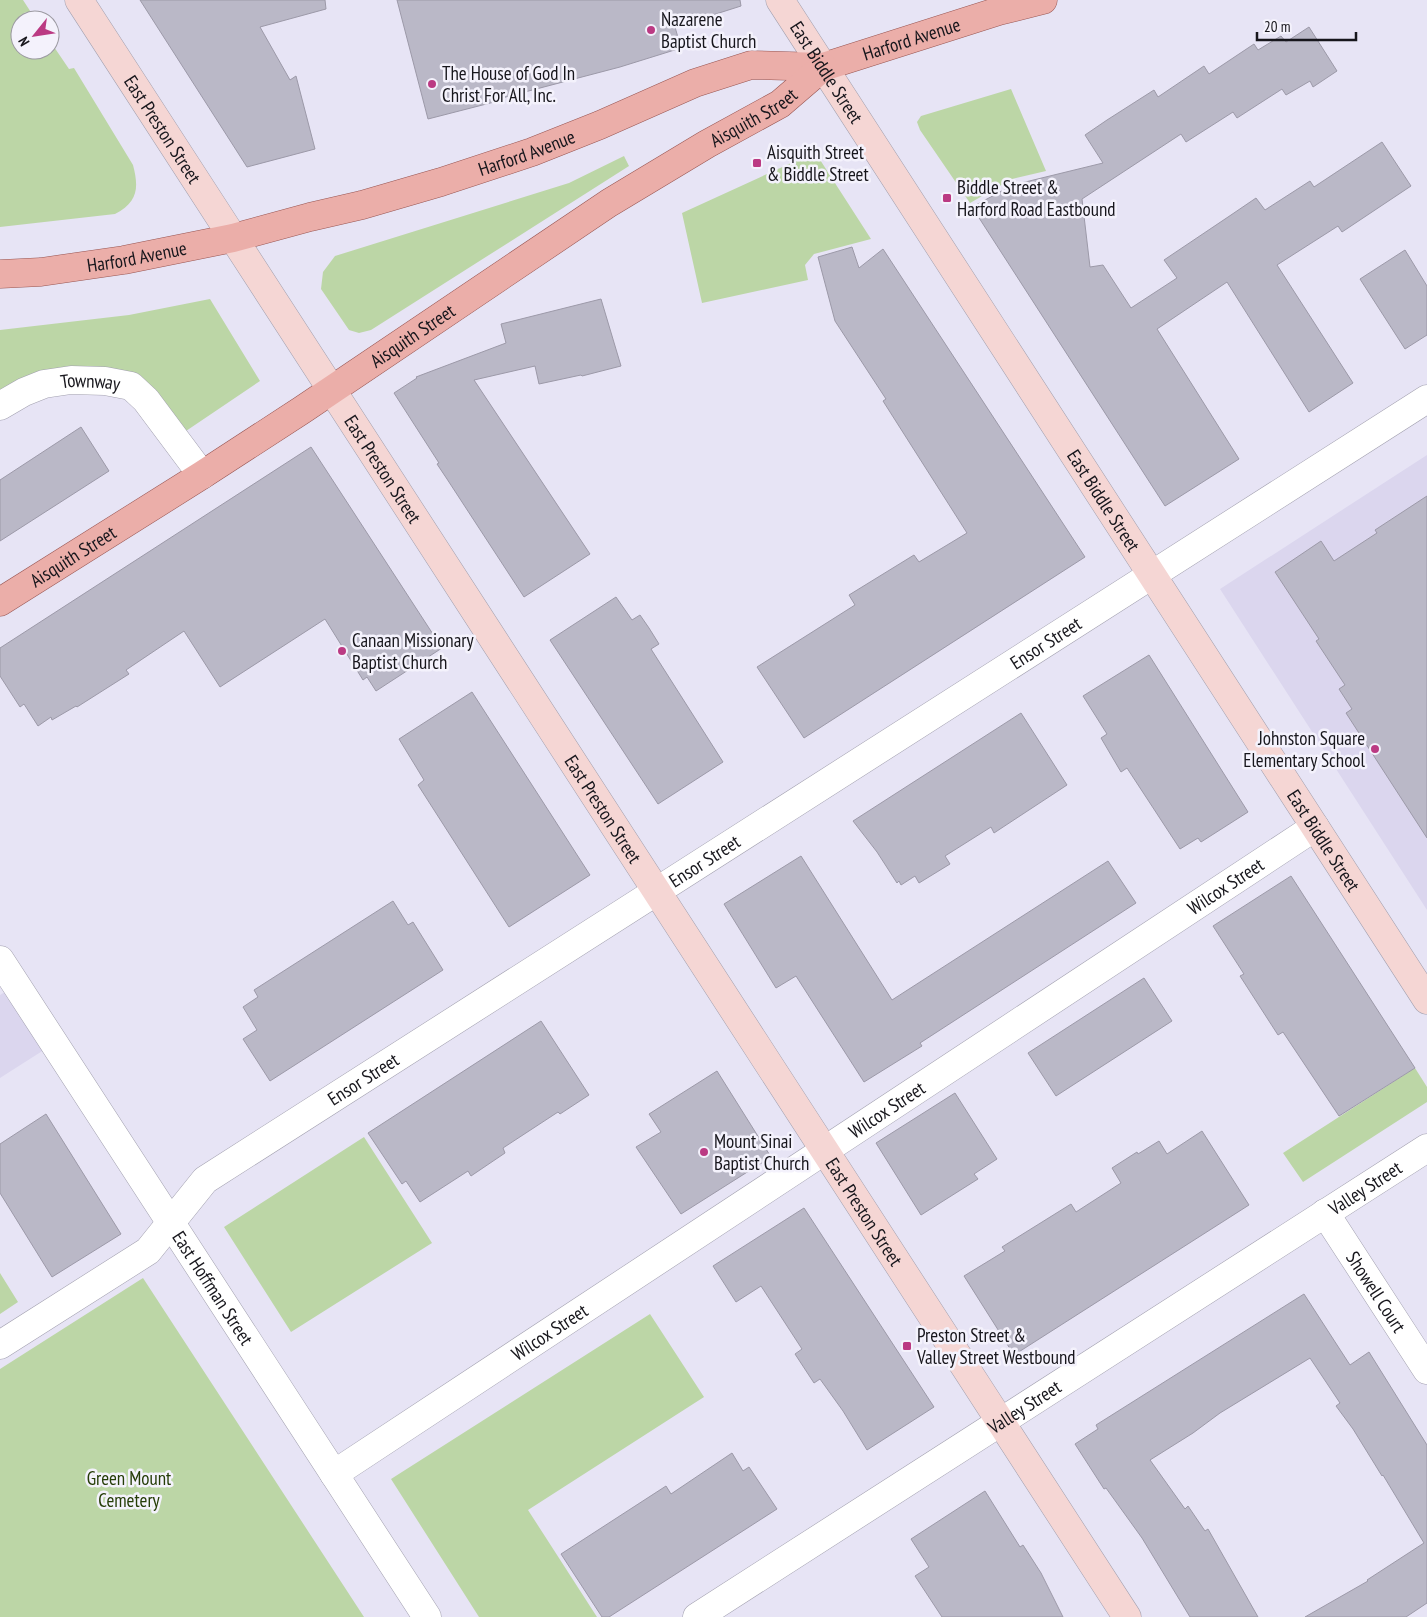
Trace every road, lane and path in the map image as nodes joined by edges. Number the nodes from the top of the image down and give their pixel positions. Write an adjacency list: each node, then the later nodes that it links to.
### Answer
1 (79, 0): 6 (main road, East Preston Street)
2 (780, 0): 5 (main road, East Biddle Street)
3 (1043, 0): 4 (main road, Harford Avenue)
4 (1005, 6): 5 (main road, Harford Avenue)
5 (823, 67): 6 (main road, Harford Avenue); 8 (main road, Aisquith Street); 12 (main road, East Biddle Street)
6 (233, 238): 7 (main road, Harford Avenue); 8 (main road, East Preston Street)
7 (0, 274)
8 (332, 390): 11 (main road, Aisquith Street); 15 (main road, East Preston Street)
9 (1427, 399): 12 (street, Ensor Street)
10 (0, 406): 11 (street, Townway)
11 (202, 475): 13 (main road, Aisquith Street)
12 (1152, 575): 14 (main road, East Biddle Street); 15 (street, Ensor Street)
13 (0, 602)
14 (1315, 827): 17 (main road, East Biddle Street); 19 (street, Wilcox Street)
15 (656, 891): 19 (main road, East Preston Street); 21 (street, Ensor Street)
16 (5, 977): 21 (street, East Hoffman Street)
17 (1427, 1000)
18 (1427, 1148): 20 (street, Valley Street)
19 (825, 1150): 24 (main road, East Preston Street); 25 (street, Wilcox Street)
20 (1325, 1213): 23 (street, Showell Court); 24 (street, Valley Street)
21 (170, 1222): 22 (street, Ensor Street); 25 (street, East Hoffman Street)
22 (0, 1345)
23 (1427, 1370)
24 (1001, 1422): 27 (street, Valley Street); 28 (main road, East Preston Street)
25 (334, 1474): 26 (street, East Hoffman Street)
26 (427, 1617)
27 (697, 1617)
28 (1128, 1617)

